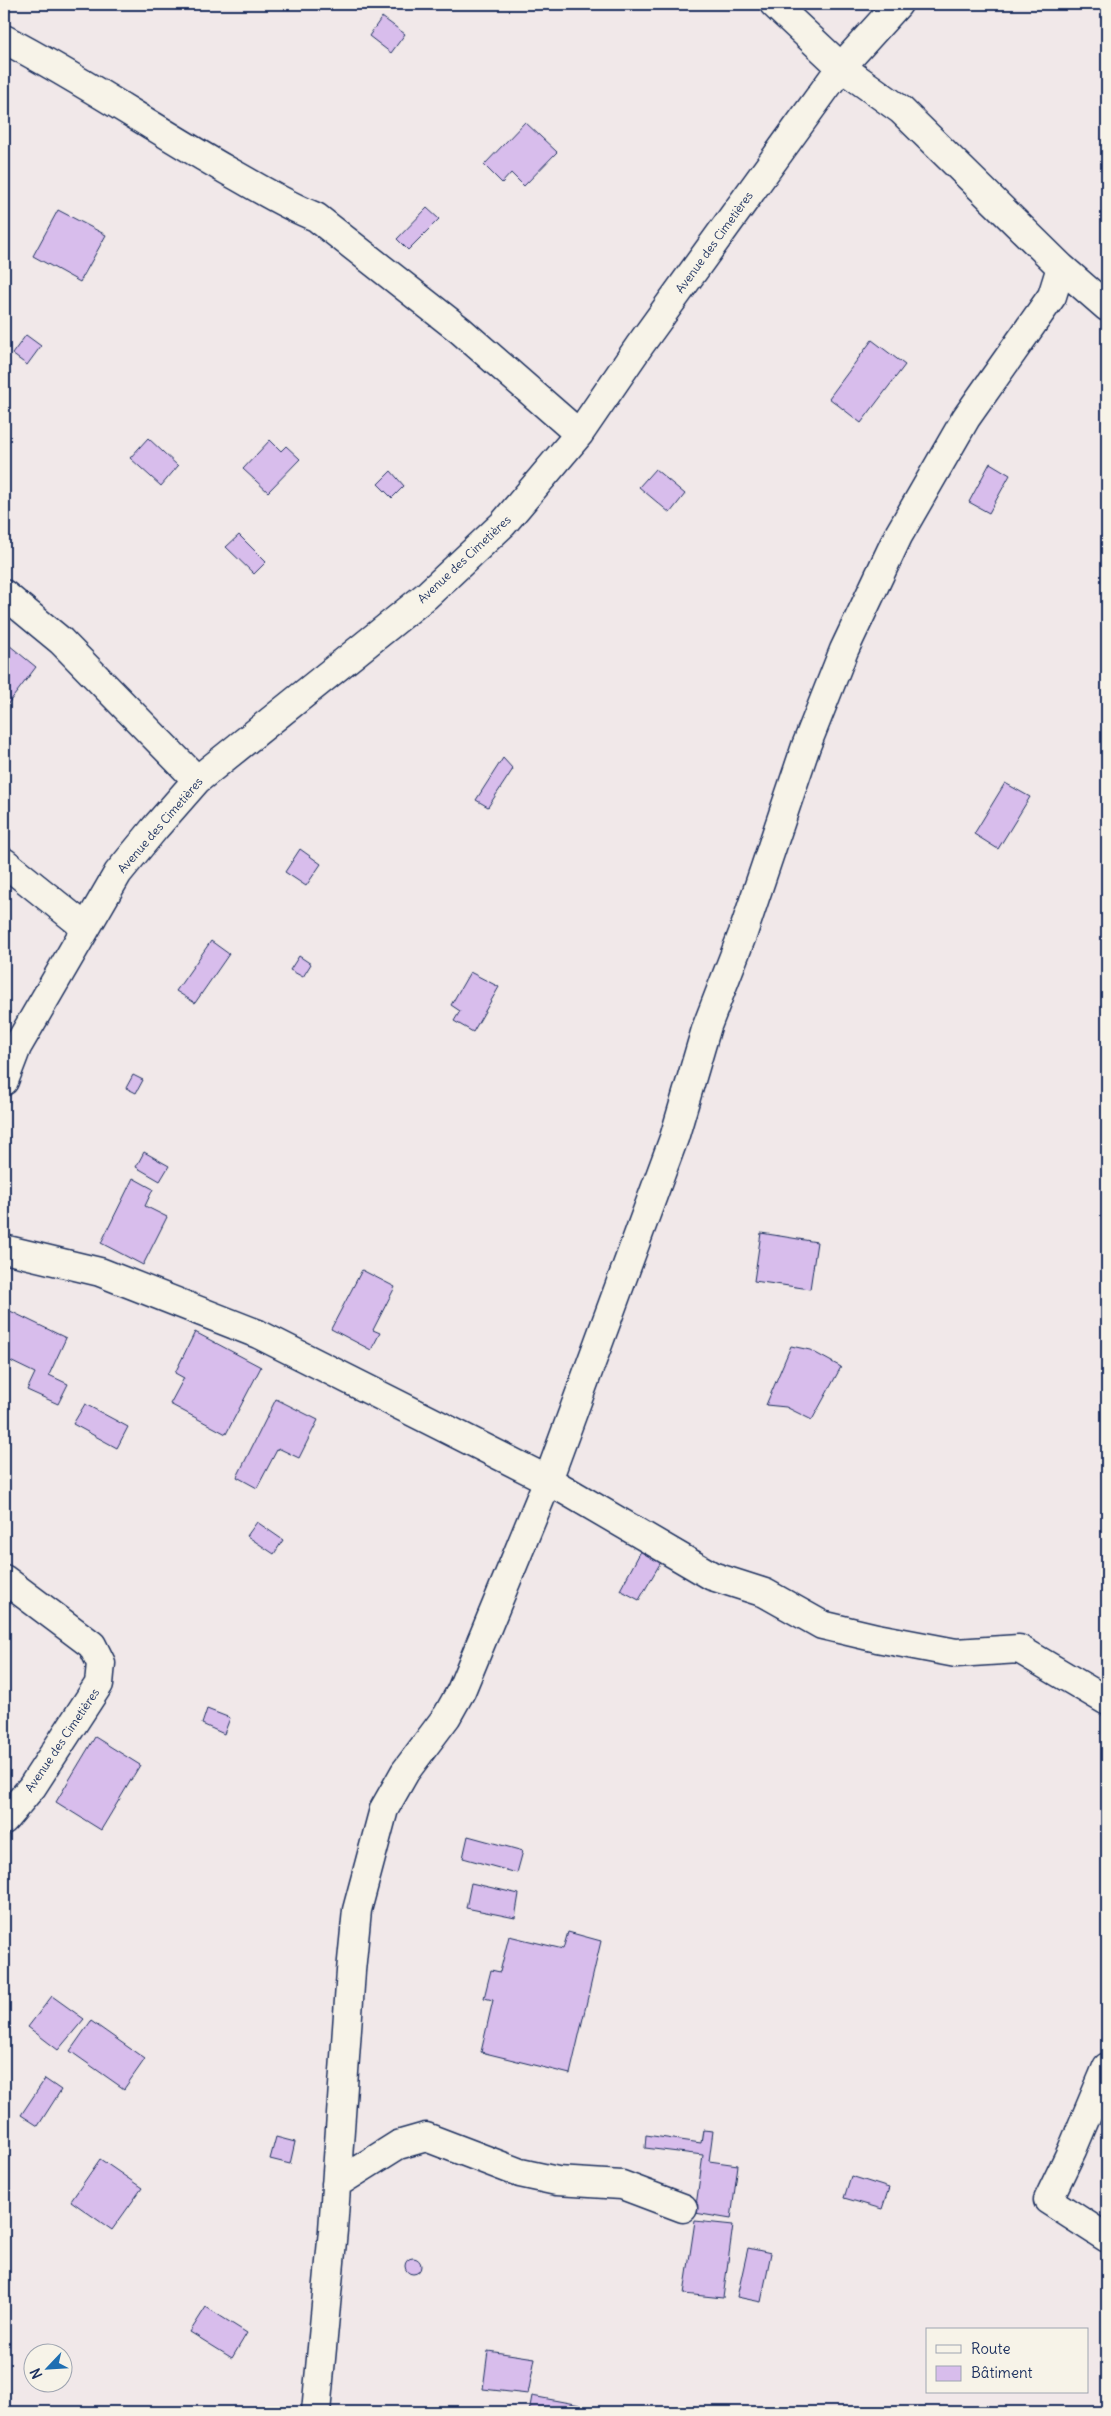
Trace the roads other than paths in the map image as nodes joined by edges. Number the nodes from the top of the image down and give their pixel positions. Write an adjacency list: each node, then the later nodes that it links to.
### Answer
1 (774, 4): 4 (street)
2 (898, 4): 4 (street, Avenue des Cimetières)
3 (4, 39): 7 (street)
4 (841, 67): 5 (street); 7 (street, Avenue des Cimetières)
5 (1061, 267): 6 (street); 14 (street)
6 (1107, 307)
7 (579, 434): 9 (street, Avenue des Cimetières)
8 (4, 594): 9 (street)
9 (197, 780): 11 (street, Avenue des Cimetières)
10 (4, 862): 11 (street)
11 (86, 928): 12 (street, Avenue des Cimetières)
12 (4, 1081)
13 (4, 1249): 14 (street)
14 (548, 1480): 16 (street); 19 (street)
15 (4, 1579): 17 (street, Avenue des Cimetières)
16 (1107, 1701)
17 (4, 1820)
18 (1107, 2066): 21 (street)
19 (336, 2184): 20 (street); 22 (street)
20 (683, 2208)
21 (1107, 2238)
22 (316, 2412)

